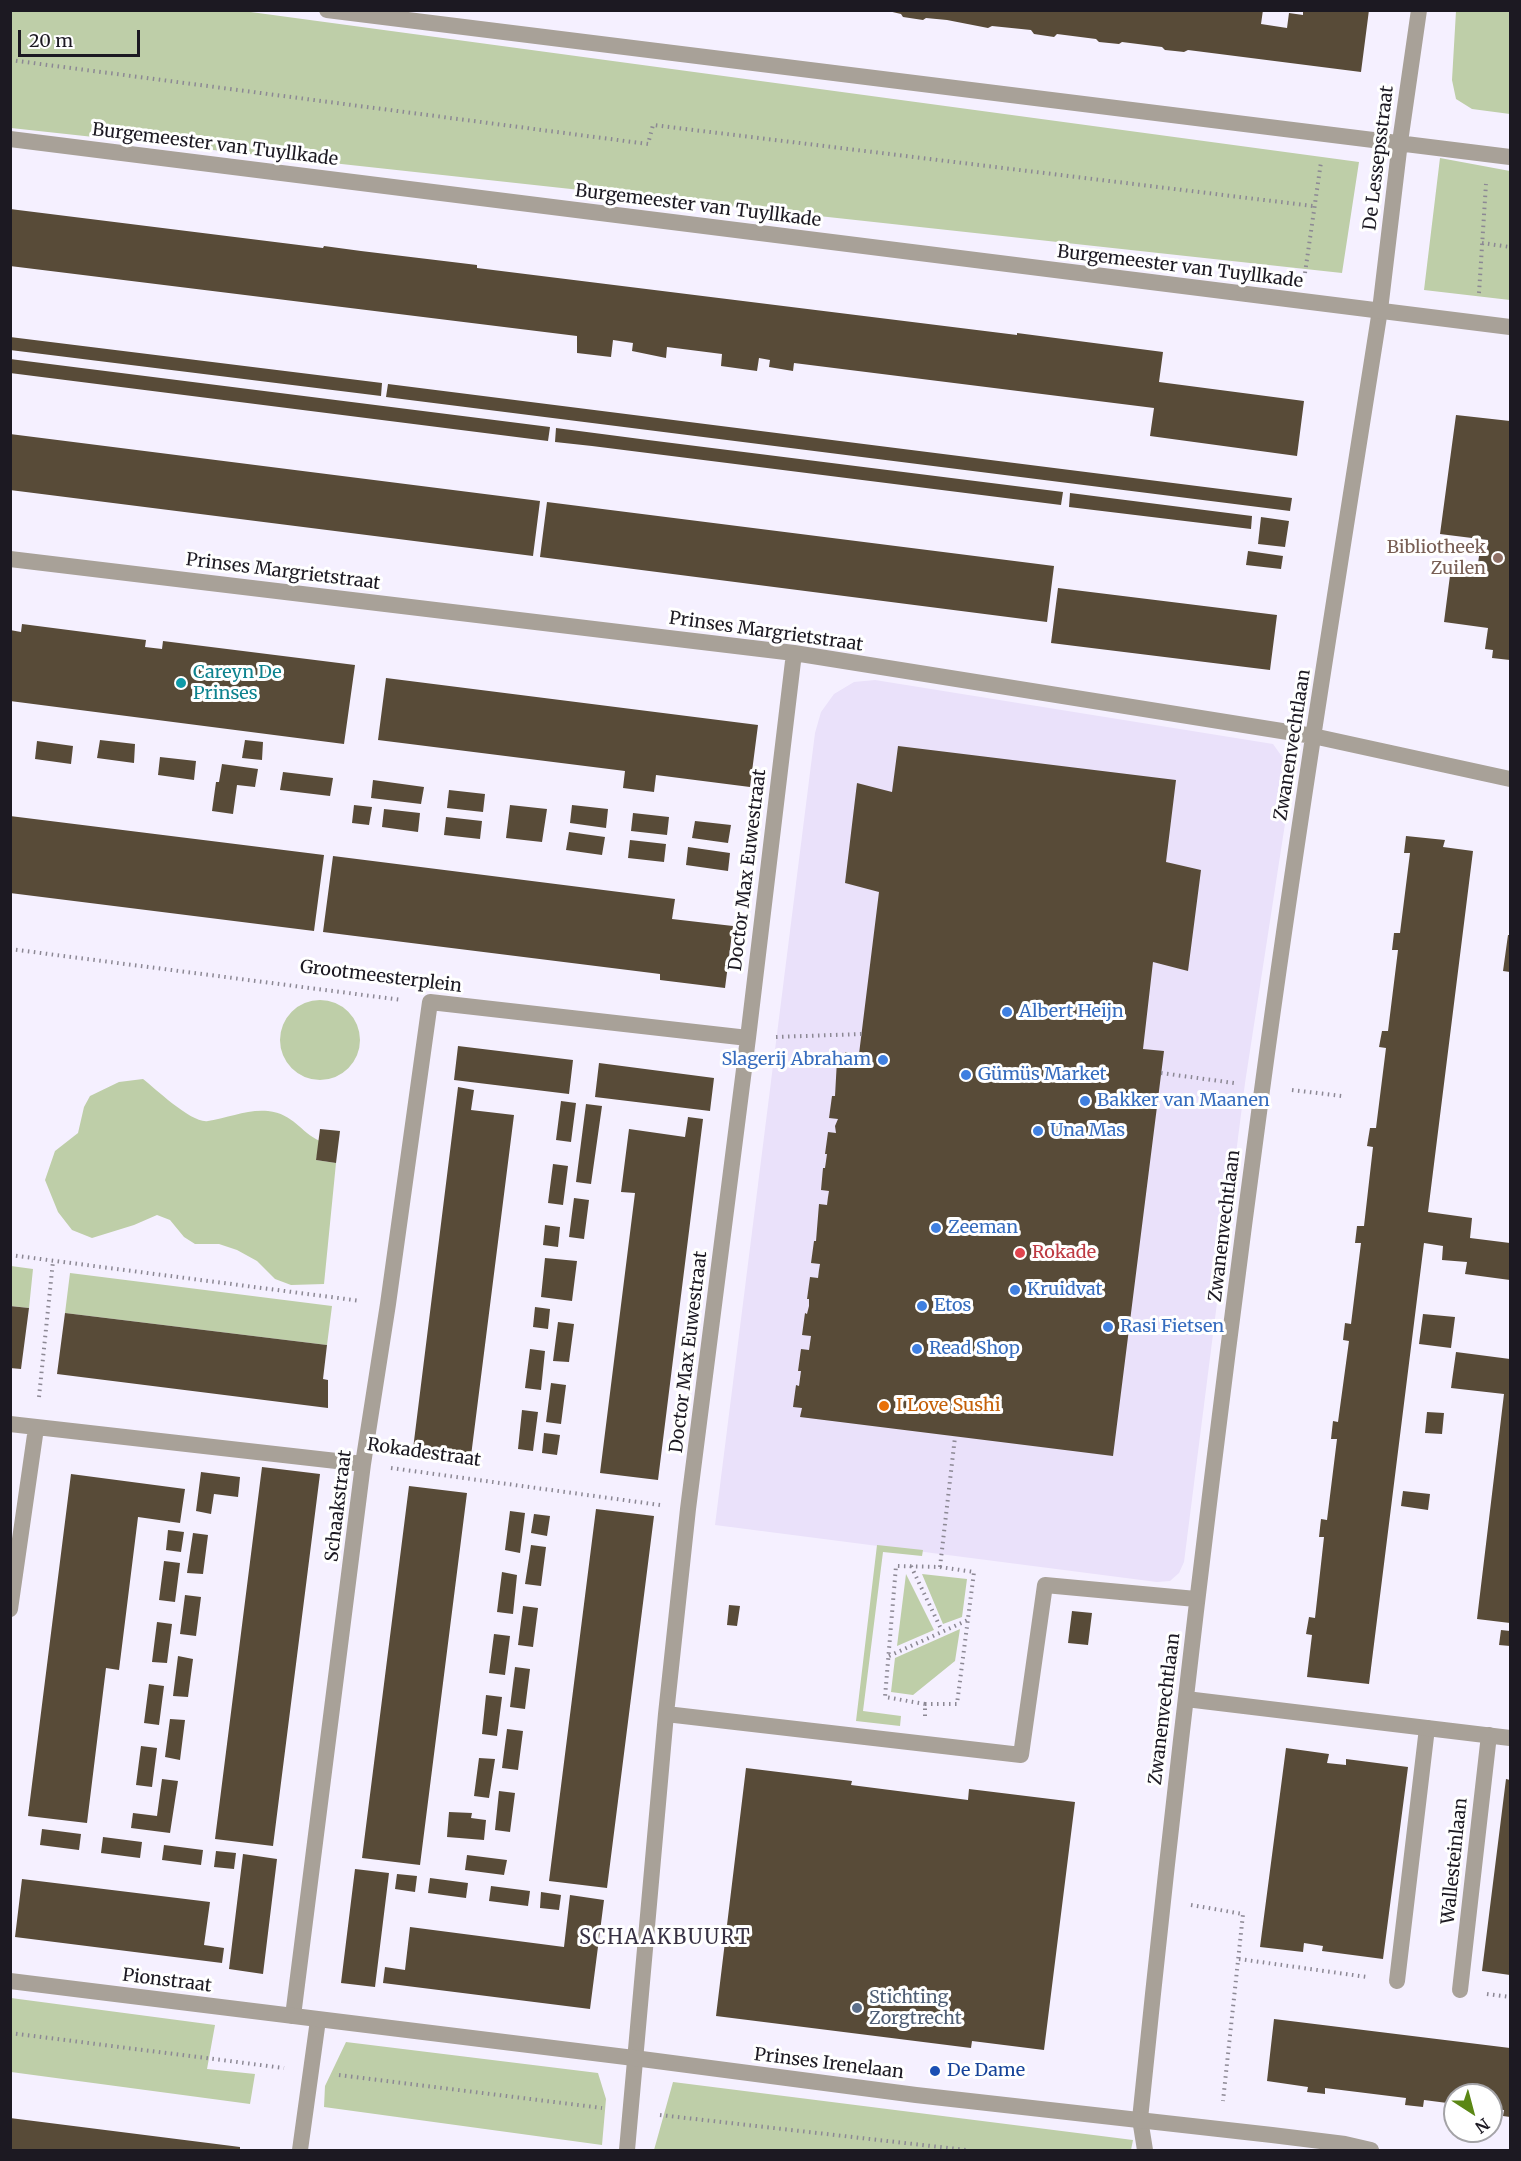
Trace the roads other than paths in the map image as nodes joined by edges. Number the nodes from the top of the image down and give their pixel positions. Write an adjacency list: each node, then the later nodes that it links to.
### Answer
1 (327, 10): 4 (street)
2 (1419, 10): 4 (street, De Lessepsstraat)
3 (10, 139): 6 (street, Burgemeester van Tuyllkade)
4 (1400, 142): 5 (street); 6 (street, De Lessepsstraat)
5 (1510, 157)
6 (1380, 310): 7 (street, Burgemeester van Tuyllkade); 10 (street, Zwanenvechtlaan)
7 (1510, 327)
8 (10, 559): 9 (street, Prinses Margrietstraat)
9 (794, 653): 10 (street, Prinses Margrietstraat); 13 (street, Doctor Max Euwestraat)
10 (1313, 736): 11 (street, Prinses Margrietstraat); 17 (street, Zwanenvechtlaan)
11 (1510, 779)
12 (430, 1002): 13 (street, Grootmeesterplein); 16 (street, Schaakstraat)
13 (748, 1038): 20 (street, Doctor Max Euwestraat)
14 (10, 1424): 15 (street, Rokadestraat)
15 (36, 1428): 16 (street, Rokadestraat); 18 (street)
16 (363, 1464): 27 (street, Schaakstraat)
17 (1197, 1599): 19 (street, Zwanenvechtlaan); 20 (street)
18 (10, 1609)
19 (1186, 1699): 21 (street); 30 (street, Zwanenvechtlaan)
20 (666, 1714): 29 (street, Doctor Max Euwestraat)
21 (1426, 1728): 22 (street); 25 (street)
22 (1489, 1735): 23 (street); 26 (street, Wallesteinlaan)
23 (1510, 1738)
24 (10, 1982): 27 (street, Pionstraat)
25 (1397, 1982)
26 (1460, 1990)
27 (293, 2016): 28 (street, Pionstraat)
28 (318, 2020): 29 (street, Prinses Irenelaan); 31 (street)
29 (634, 2058): 30 (street, Prinses Irenelaan); 32 (street, Doctor Max Euwestraat)
30 (1140, 2119): 33 (street, Zwanenvechtlaan); 34 (street, Prinses Irenelaan)
31 (300, 2151)
32 (627, 2151)
33 (1145, 2151)
34 (1371, 2151)

